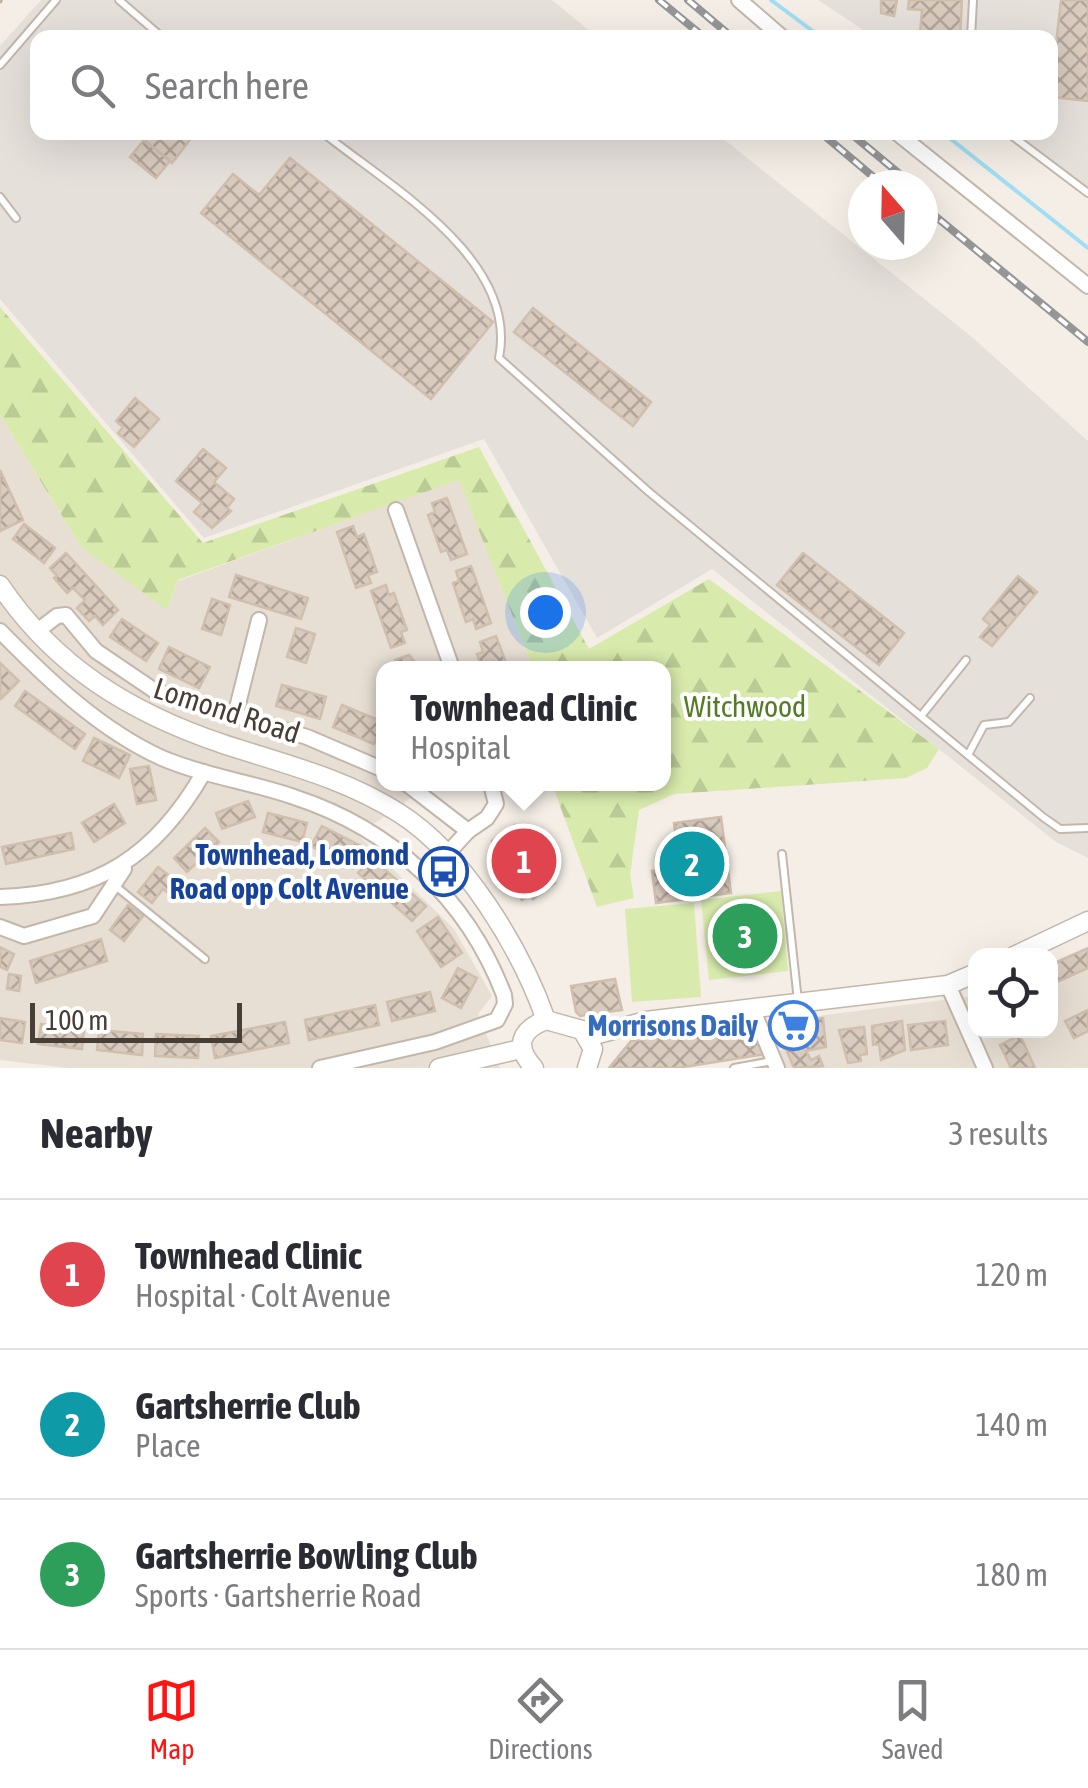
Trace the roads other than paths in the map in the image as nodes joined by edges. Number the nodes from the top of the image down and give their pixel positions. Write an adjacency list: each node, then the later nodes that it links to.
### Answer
1 (56, 0): 5 (lane)
2 (119, 0): 6 (lane)
3 (738, 0): 7 (street)
4 (972, 0): 8 (lane)
5 (31, 30)
6 (154, 30)
7 (774, 30)
8 (971, 30)
9 (30, 31): 10 (lane)
10 (0, 66)
11 (332, 140): 27 (lane)
12 (906, 140): 17 (street)
13 (1018, 140): 14 (lane)
14 (1088, 193)
15 (0, 197): 16 (lane)
16 (16, 218)
17 (1088, 286)
18 (396, 510): 24 (street)
19 (0, 585): 22 (street, Lomond Road)
20 (259, 620): 26 (street)
21 (0, 631): 31 (street, Lomond Road)
22 (36, 632): 26 (street, Lomond Road); 30 (street, Lomond Road)
23 (966, 660): 27 (lane)
24 (450, 661)
25 (1030, 698): 28 (lane)
26 (235, 716): 29 (street, Lomond Road)
27 (921, 716): 28 (lane)
28 (968, 755): 35 (lane)
29 (376, 767)
30 (305, 769): 34 (street, Lomond Road); 37 (street, Lomond Road)
31 (204, 772): 34 (street, Lomond Road); 39 (street)
32 (417, 791): 36 (street)
33 (493, 791): 36 (street)
34 (295, 797): 54 (street, Lomond Road)
35 (1088, 828)
36 (468, 831): 37 (street)
37 (448, 854): 50 (street, Lomond Road)
38 (782, 854): 48 (lane)
39 (126, 866): 40 (street); 41 (street)
40 (112, 883): 43 (street); 45 (lane)
41 (0, 898)
42 (1088, 921): 44 (street)
43 (0, 927)
44 (1031, 948)
45 (205, 958)
46 (968, 977): 47 (street)
47 (948, 986): 48 (street); 59 (street)
48 (798, 1001): 49 (street)
49 (752, 1008): 51 (street); 53 (street)
50 (546, 1020): 51 (street); 52 (street)
51 (587, 1037): 57 (street)
52 (521, 1049): 55 (street); 56 (street)
53 (775, 1064): 58 (lane)
54 (320, 1068)
55 (439, 1068)
56 (534, 1068)
57 (587, 1068)
58 (734, 1068)
59 (985, 1068)

